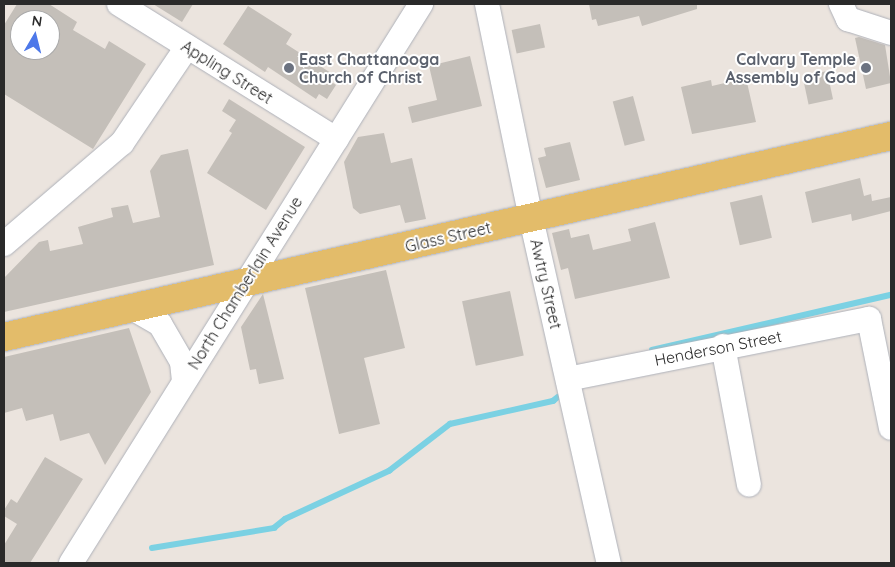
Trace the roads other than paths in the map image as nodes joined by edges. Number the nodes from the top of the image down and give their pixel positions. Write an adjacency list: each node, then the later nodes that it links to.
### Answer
1 (119, 4): 6 (street, Appling Street)
2 (427, 4): 8 (street, North Chamberlain Avenue)
3 (487, 4): 9 (street, Awtry Street)
4 (841, 4): 5 (street)
5 (891, 33)
6 (187, 47): 8 (street, Appling Street); 10 (street)
7 (891, 136): 9 (main road, Glass Street)
8 (336, 139): 11 (street, North Chamberlain Avenue)
9 (531, 218): 11 (main road, Glass Street); 15 (street, Awtry Street)
10 (4, 244)
11 (244, 284): 12 (main road, Glass Street); 16 (street, North Chamberlain Avenue)
12 (134, 309): 13 (main road, Glass Street); 16 (street)
13 (4, 337)
14 (724, 346): 15 (street, Henderson Street); 17 (street, Henderson Street); 18 (street)
15 (568, 379): 20 (street, Awtry Street)
16 (184, 380): 19 (street, North Chamberlain Avenue)
17 (891, 428)
18 (749, 485)
19 (71, 563)
20 (609, 563)

